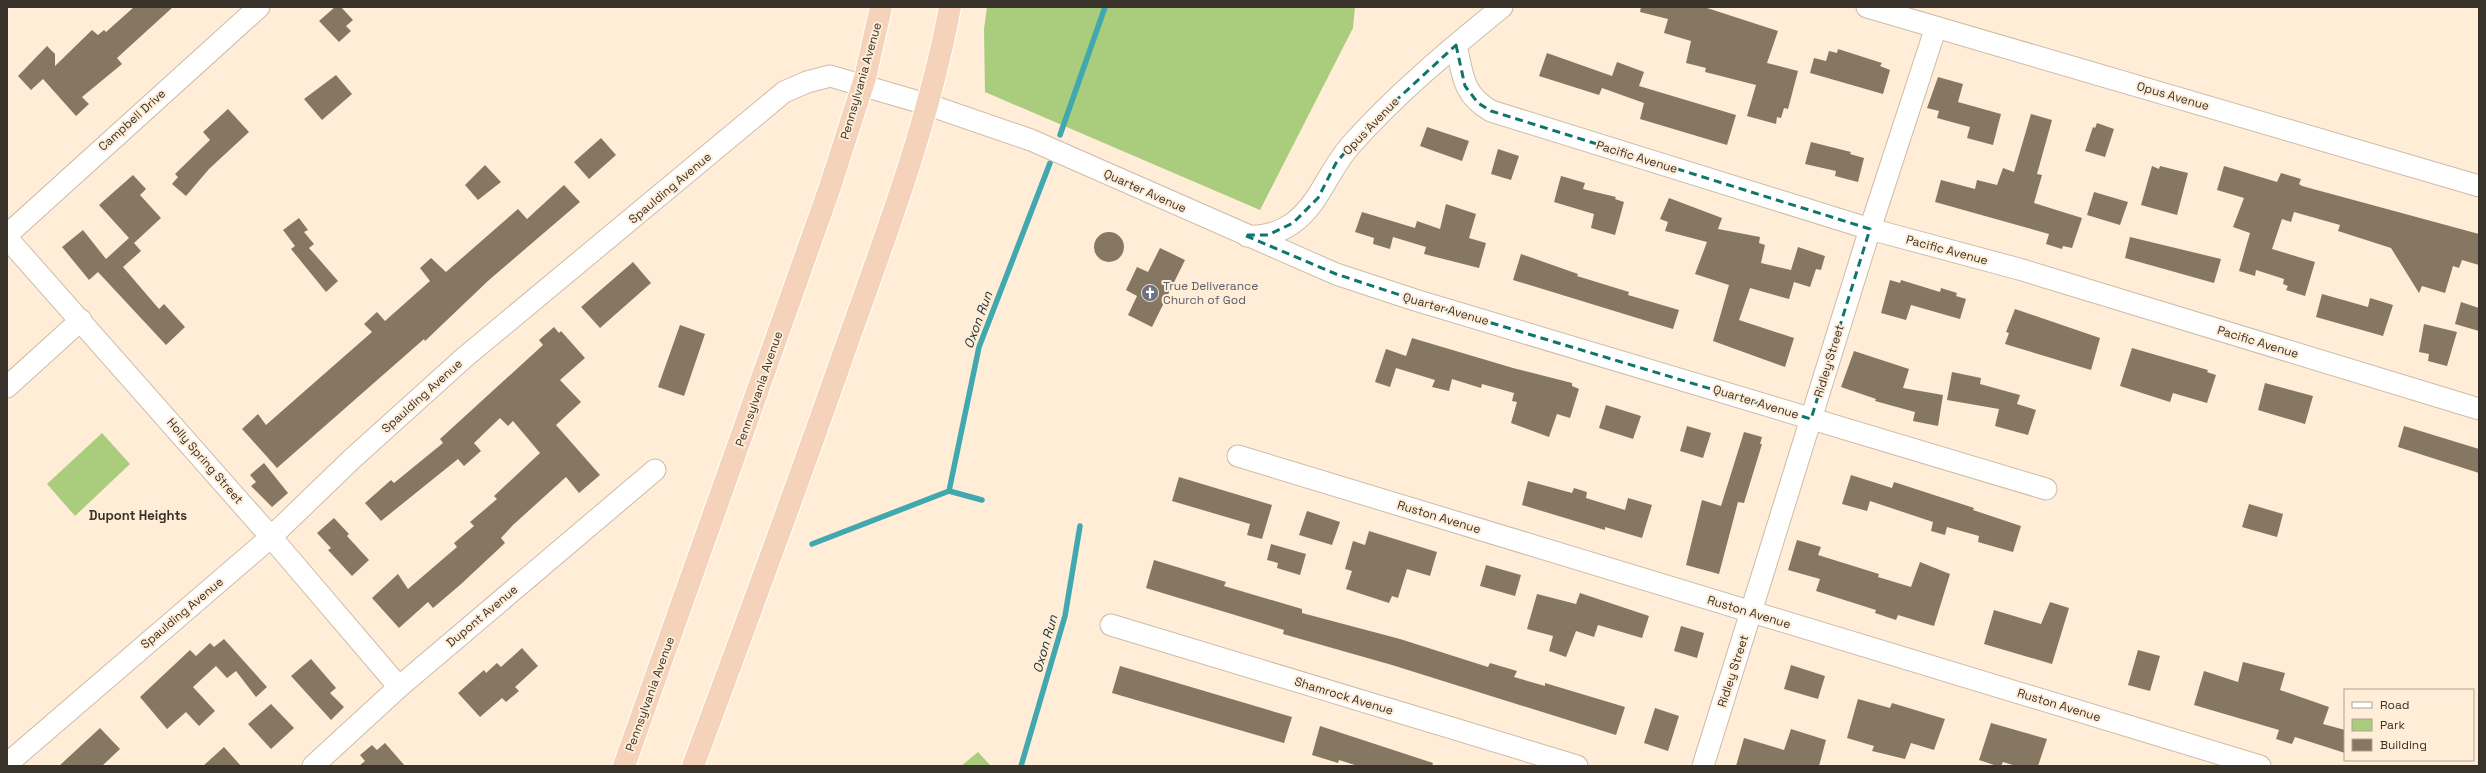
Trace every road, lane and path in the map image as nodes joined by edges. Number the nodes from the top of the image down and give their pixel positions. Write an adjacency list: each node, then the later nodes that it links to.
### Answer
1 (259, 7): 12 (street, Campbell Drive)
2 (881, 7): 8 (highway, Pennsylvania Avenue)
3 (950, 7): 9 (highway)
4 (1502, 7): 7 (street, Opus Avenue)
5 (1867, 7): 6 (street, Opus Avenue)
6 (1936, 26): 10 (street, Opus Avenue); 11 (street, Ridley Street)
7 (1456, 45): 11 (street, Pacific Avenue); 13 (street, Opus Avenue)
8 (862, 86): 9 (street, Quarter Avenue); 22 (street, Spaulding Avenue); 28 (highway, Pennsylvania Avenue)
9 (926, 104): 13 (street, Quarter Avenue); 29 (highway)
10 (2479, 186)
11 (1870, 229): 17 (street, Pacific Avenue); 18 (street, Ridley Street)
12 (7, 235)
13 (1244, 235): 18 (street, Quarter Avenue)
14 (7, 238): 15 (street, Holly Spring Street)
15 (81, 320): 16 (street); 22 (street, Holly Spring Street)
16 (7, 387)
17 (2479, 409)
18 (1811, 419): 21 (street, Quarter Avenue); 23 (street, Ridley Street)
19 (1238, 456): 23 (street, Ruston Avenue)
20 (655, 470): 25 (street, Dupont Avenue)
21 (2046, 489)
22 (271, 537): 25 (street, Holly Spring Street); 26 (street, Spaulding Avenue)
23 (1752, 613): 31 (street, Ridley Street); 32 (street, Ruston Avenue)
24 (1111, 626): 30 (street, Shamrock Avenue)
25 (399, 687): 27 (street, Dupont Avenue)
26 (7, 764)
27 (313, 766)
28 (624, 766)
29 (693, 766)
30 (1577, 766)
31 (1703, 766)
32 (2260, 766)

